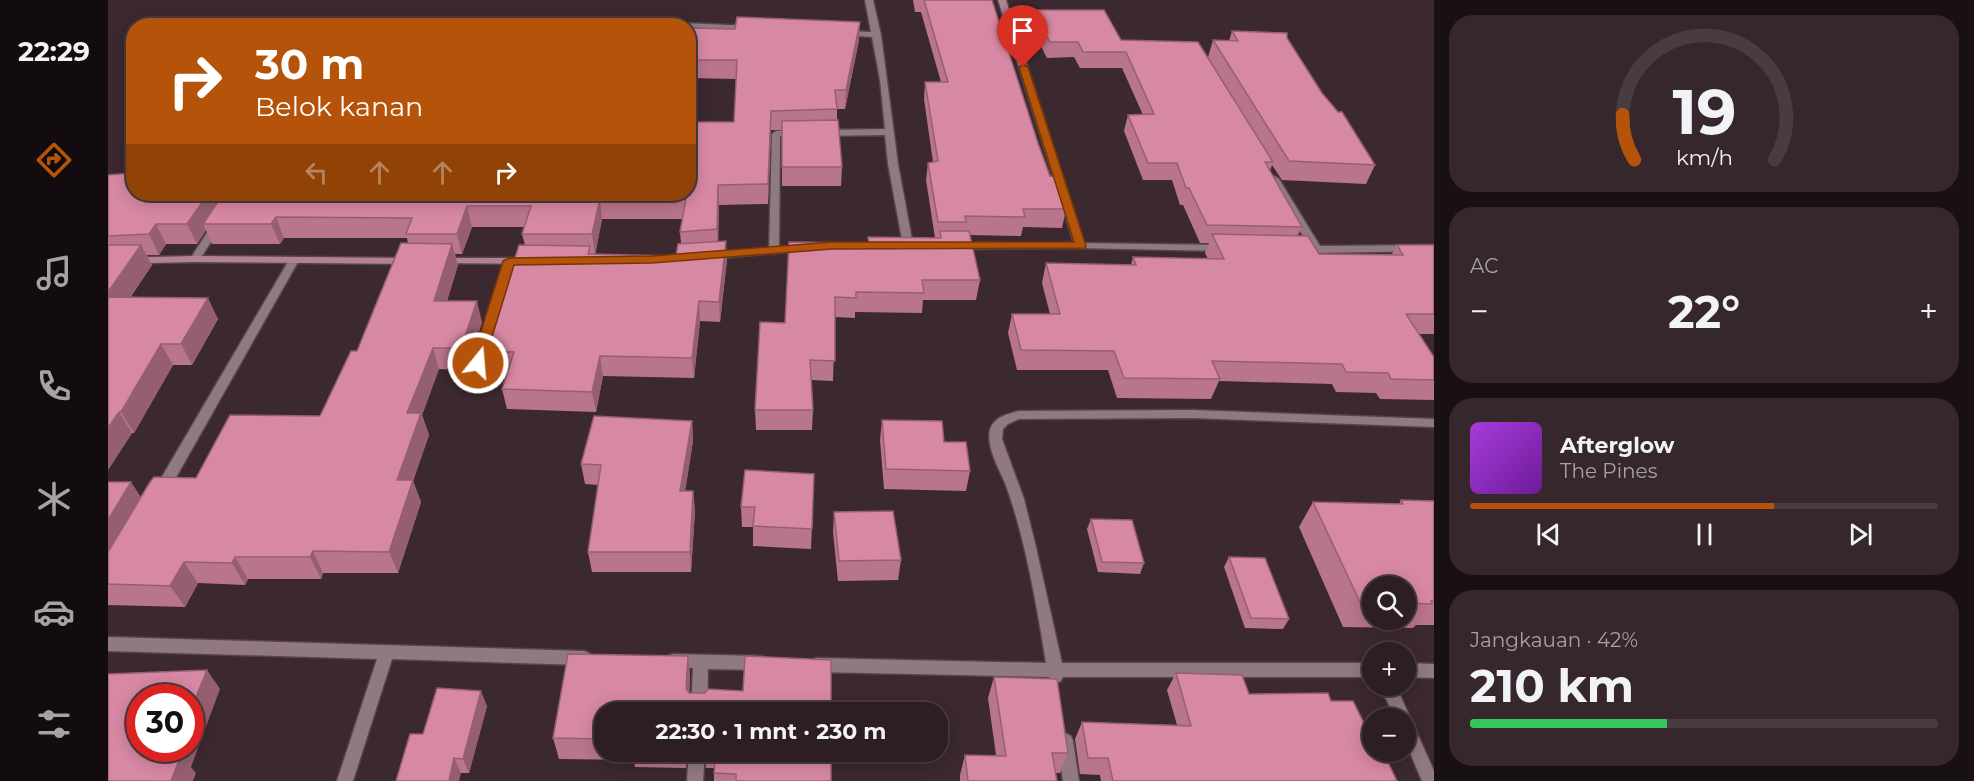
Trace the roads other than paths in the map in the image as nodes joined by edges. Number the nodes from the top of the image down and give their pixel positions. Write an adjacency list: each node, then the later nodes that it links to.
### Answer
1 (869, 0): 6 (street)
2 (1002, 0): 12 (street)
3 (696, 26): 4 (street)
4 (759, 29)
5 (830, 32): 6 (street)
6 (877, 34): 7 (street)
7 (890, 132): 10 (street); 18 (street)
8 (1266, 166): 17 (street)
9 (224, 214): 20 (street)
10 (908, 245)
11 (941, 246): 12 (street)
12 (1080, 246): 14 (street)
13 (810, 247): 18 (street)
14 (1234, 248)
15 (1434, 248): 17 (street)
16 (1293, 249): 17 (street)
17 (1317, 250)
18 (774, 251): 19 (street)
19 (699, 257)
20 (195, 259): 21 (street); 22 (street)
21 (294, 260): 23 (street); 27 (street)
22 (108, 261)
23 (509, 261): 24 (street); 25 (street)
24 (544, 261)
25 (471, 384)
26 (1434, 423): 36 (street)
27 (154, 503)
28 (108, 644): 29 (street)
29 (387, 651): 30 (street); 44 (street)
30 (596, 658)
31 (654, 660): 32 (street)
32 (701, 662): 33 (street); 40 (street)
33 (772, 664)
34 (807, 664): 36 (street)
35 (1362, 669): 36 (street)
36 (1055, 670): 39 (street)
37 (1416, 670): 38 (street)
38 (1434, 671)
39 (1058, 693)
40 (699, 702)
41 (1063, 726): 46 (street)
42 (1416, 748): 47 (street)
43 (696, 762): 45 (street)
44 (345, 781)
45 (695, 781)
46 (1071, 781)
47 (1430, 781)

